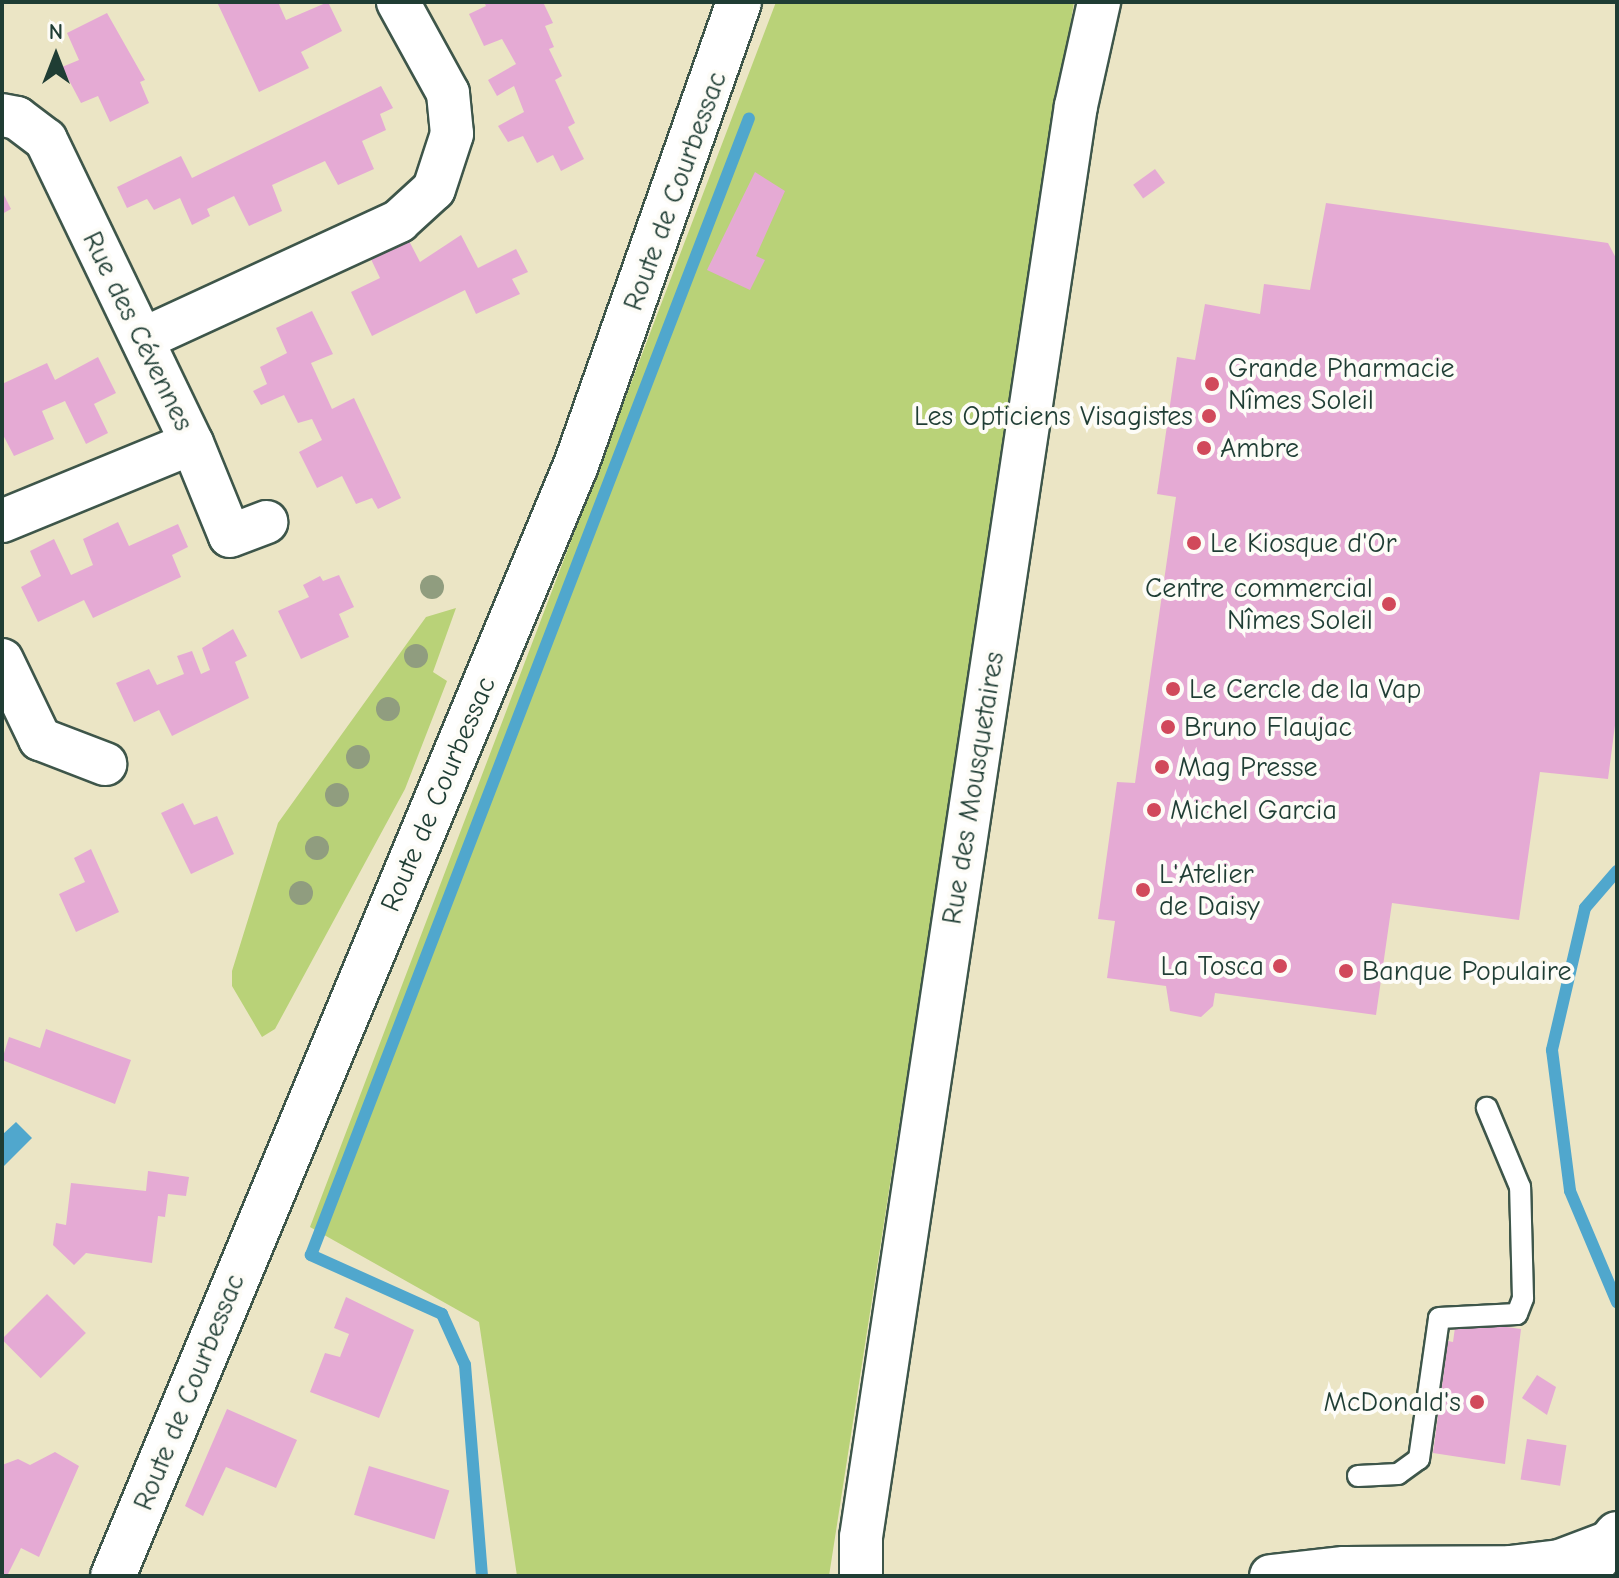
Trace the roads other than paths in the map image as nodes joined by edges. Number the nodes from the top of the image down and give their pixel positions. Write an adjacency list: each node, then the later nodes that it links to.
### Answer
1 (398, 2): 5 (street)
2 (739, 2): 16 (street, Route de Courbessac)
3 (1099, 2): 17 (street, Rue des Mousquetaires)
4 (2, 115): 5 (street, Rue des Cévennes)
5 (143, 339): 6 (street, Rue des Cévennes)
6 (192, 443): 7 (street); 8 (street, Rue des Cévennes)
7 (2, 521)
8 (266, 522)
9 (2, 660): 10 (street)
10 (105, 764)
11 (1487, 1108): 12 (lane)
12 (1358, 1476)
13 (1614, 1538): 14 (street); 18 (street)
14 (1350, 1572): 15 (street)
15 (1287, 1575)
16 (113, 1576)
17 (861, 1576)
18 (1583, 1576)

